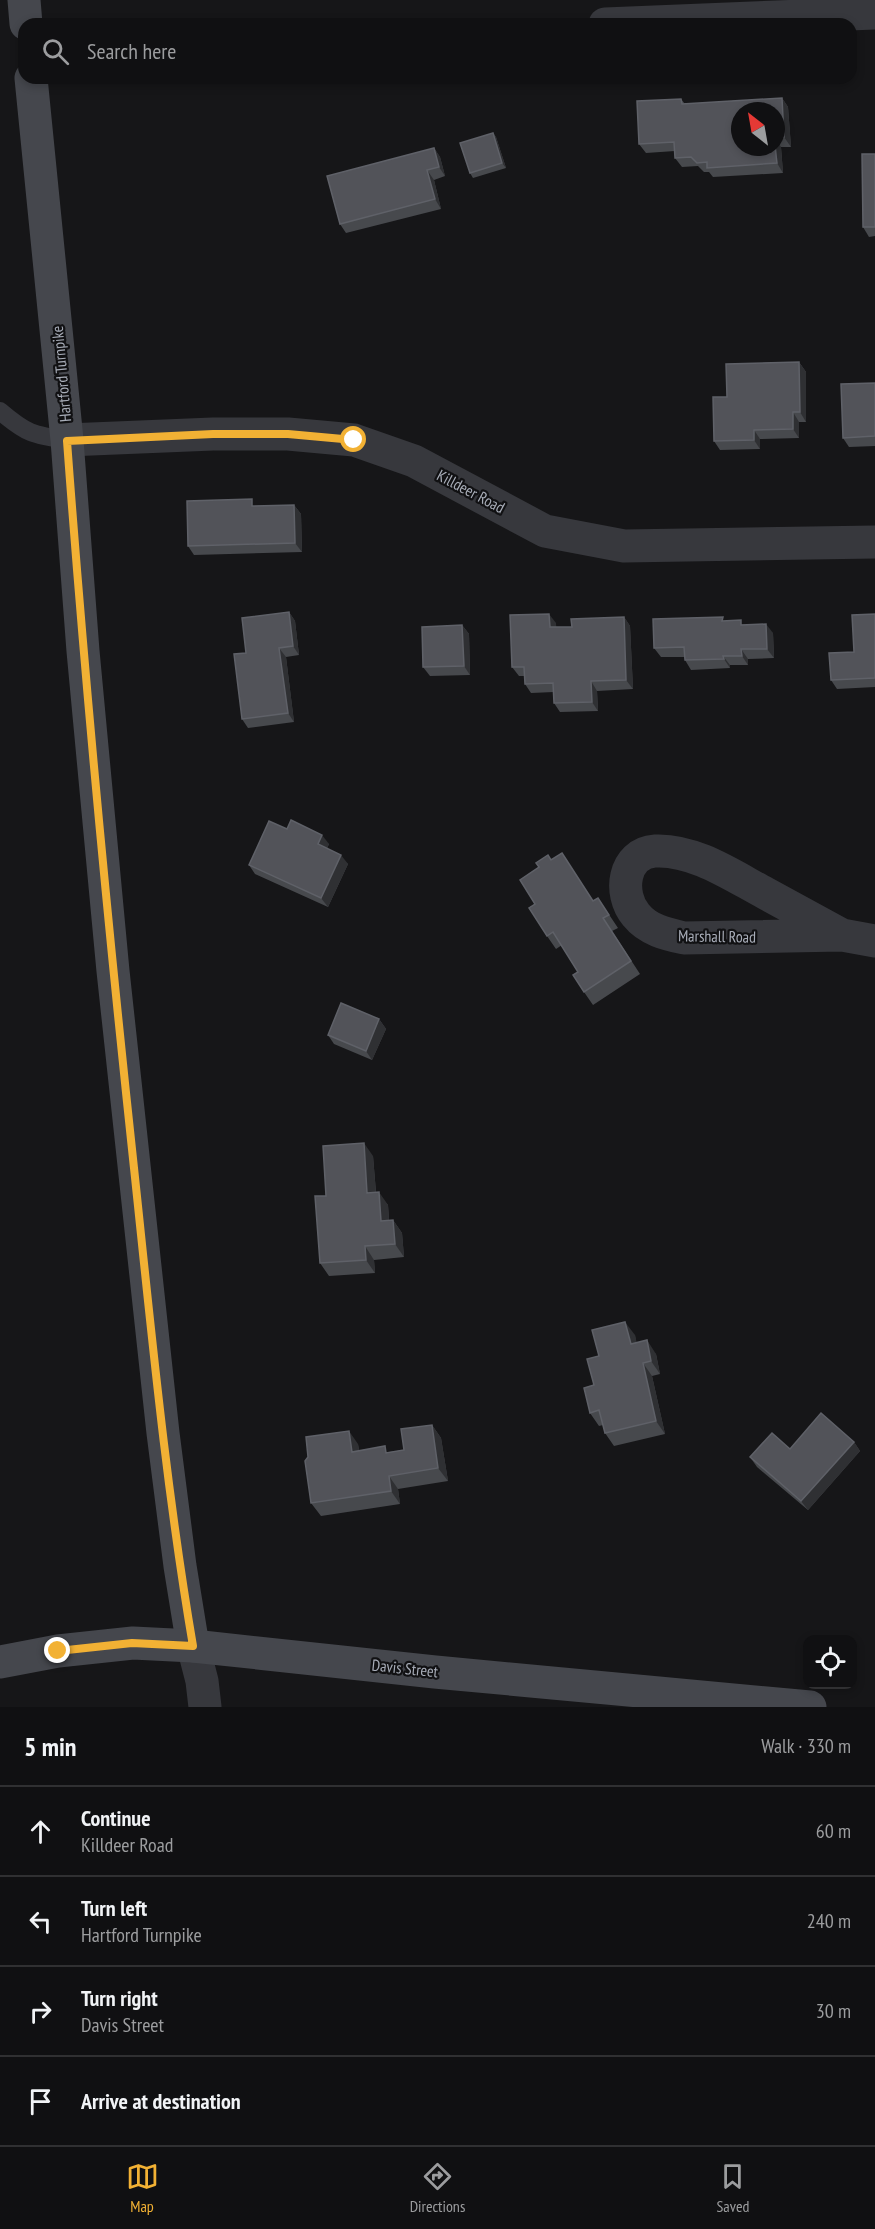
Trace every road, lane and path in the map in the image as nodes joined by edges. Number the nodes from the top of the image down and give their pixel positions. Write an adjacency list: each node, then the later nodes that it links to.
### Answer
1 (24, 0): 3 (main road)
2 (875, 13): 4 (street)
3 (26, 18)
4 (752, 18)
5 (32, 84): 7 (main road, Hartford Turnpike)
6 (0, 411): 7 (lane)
7 (67, 441): 8 (street, Killdeer Road); 11 (main road, Hartford Turnpike)
8 (875, 542)
9 (842, 935): 9 (street, Marshall Road); 10 (street, Marshall Road)
10 (875, 941)
11 (193, 1646): 12 (main road, Davis Street); 13 (street, Hartford Turnpike); 14 (main road, Davis Street)
12 (0, 1662)
13 (205, 1707)
14 (810, 1707)

